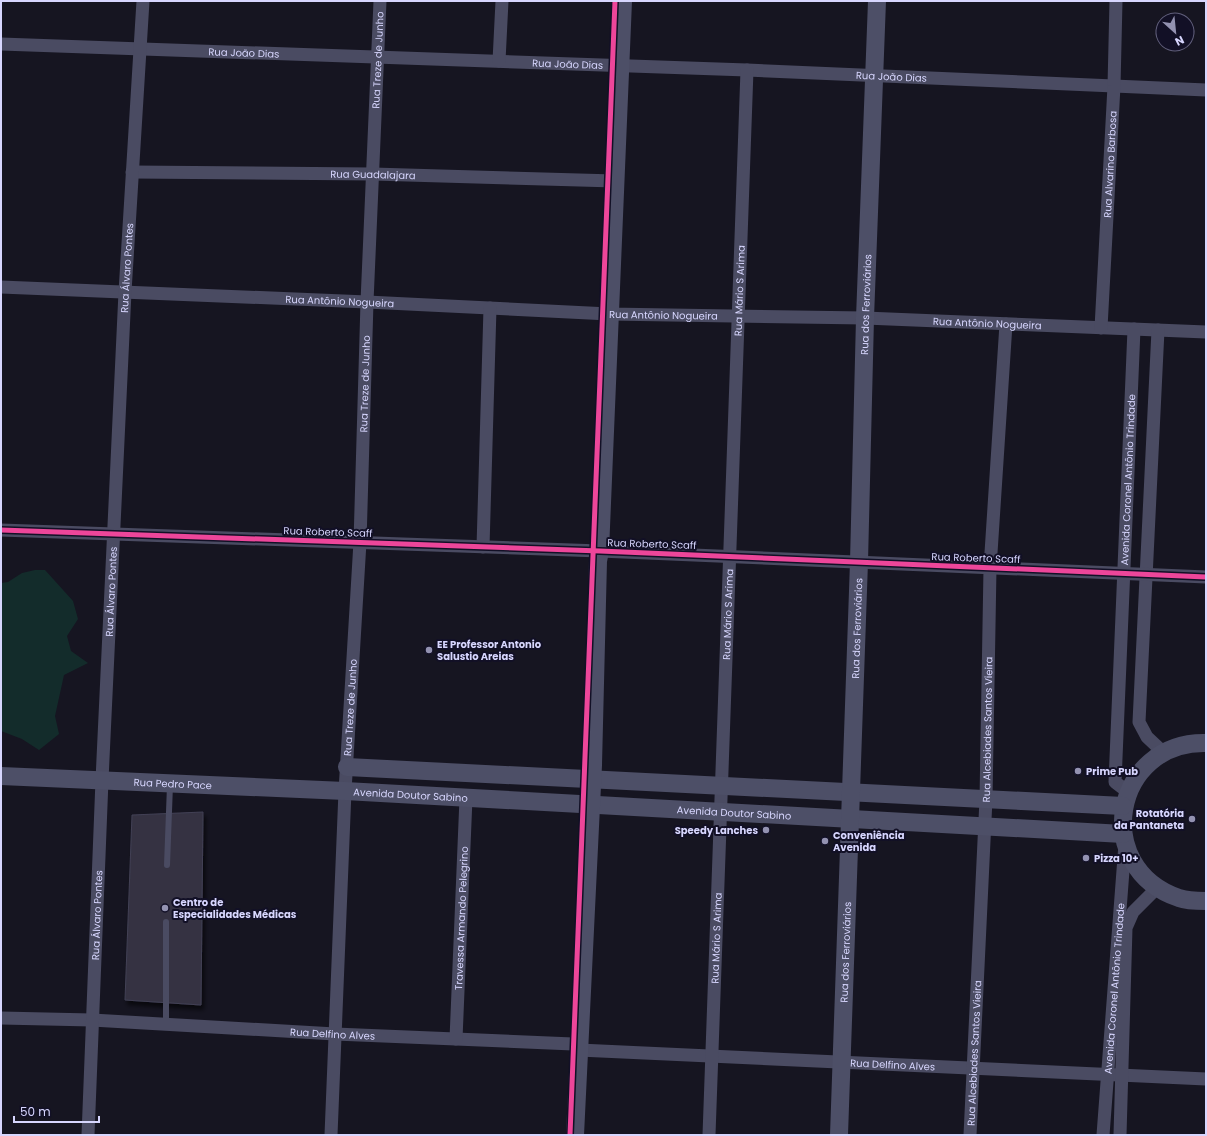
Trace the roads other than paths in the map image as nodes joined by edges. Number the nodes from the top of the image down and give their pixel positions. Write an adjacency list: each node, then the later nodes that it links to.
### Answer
1 (142, 1): 8 (street, Rua Álvaro Pontes)
2 (380, 1): 9 (street, Rua Treze de Junho)
3 (502, 1): 10 (street)
4 (623, 1): 11 (main road)
5 (876, 1): 13 (main road, Rua dos Ferroviários)
6 (1116, 1): 14 (street, Rua Alvarino Barbosa)
7 (1, 44): 8 (street, Rua João Dias)
8 (140, 48): 9 (street, Rua João Dias); 16 (street, Rua Álvaro Pontes)
9 (378, 57): 10 (street, Rua João Dias); 17 (street, Rua Treze de Junho)
10 (499, 61): 11 (street, Rua João Dias)
11 (620, 65): 12 (street, Rua João Dias); 18 (main road)
12 (747, 70): 13 (street, Rua João Dias); 24 (street, Rua Mário S Arima)
13 (874, 76): 14 (street, Rua João Dias); 25 (main road, Rua dos Ferroviários)
14 (1114, 86): 15 (street, Rua João Dias); 27 (street, Rua Alvarino Barbosa)
15 (1206, 90)
16 (132, 172): 17 (street, Rua Guadalajara); 20 (street, Rua Álvaro Pontes)
17 (373, 174): 18 (street, Rua Guadalajara); 21 (street, Rua Treze de Junho)
18 (615, 181): 23 (main road)
19 (1, 287): 20 (street, Rua Antônio Nogueira)
20 (125, 292): 21 (street, Rua Antônio Nogueira); 32 (street, Rua Álvaro Pontes)
21 (367, 302): 22 (street, Rua Antônio Nogueira); 33 (street, Rua Treze de Junho)
22 (490, 308): 23 (street, Rua Antônio Nogueira); 34 (street)
23 (610, 314): 24 (street, Rua Antônio Nogueira); 35 (main road)
24 (738, 315): 25 (street, Rua Antônio Nogueira); 36 (street, Rua Mário S Arima)
25 (865, 318): 26 (street, Rua Antônio Nogueira); 37 (main road, Rua dos Ferroviários)
26 (1006, 324): 27 (street, Rua Antônio Nogueira); 38 (street, Rua Alcebiades Santos Vieira)
27 (1101, 328): 28 (street, Rua Antônio Nogueira)
28 (1134, 329): 29 (street, Rua Antônio Nogueira); 39 (street, Avenida Coronel Antônio Trindade)
29 (1158, 330): 30 (street, Rua Antônio Nogueira); 40 (street)
30 (1206, 332)
31 (1, 530): 32 (street, Rua Roberto Scaff)
32 (114, 534): 33 (street, Rua Roberto Scaff); 46 (street, Rua Álvaro Pontes)
33 (360, 542): 34 (street, Rua Roberto Scaff); 44 (street, Rua Treze de Junho)
34 (483, 546): 35 (street, Rua Roberto Scaff)
35 (600, 551): 36 (street, Rua Roberto Scaff); 47 (main road)
36 (729, 556): 37 (street, Rua Roberto Scaff); 49 (street, Rua Mário S Arima)
37 (859, 562): 38 (street, Rua Roberto Scaff); 51 (main road, Rua dos Ferroviários)
38 (990, 568): 39 (street, Rua Roberto Scaff); 53 (street, Rua Alcebiades Santos Vieira)
39 (1124, 573): 40 (street, Rua Roberto Scaff); 54 (street, Avenida Coronel Antônio Trindade)
40 (1147, 574): 41 (street, Rua Roberto Scaff); 43 (street)
41 (1206, 577)
42 (1206, 743): 43 (main road)
43 (1164, 752): 54 (main road)
44 (347, 767): 47 (main road); 50 (street, Rua Treze de Junho)
45 (1, 776): 46 (main road, Rua Pedro Pace)
46 (102, 780): 48 (main road, Rua Pedro Pace); 65 (street, Rua Álvaro Pontes)
47 (592, 780): 49 (main road); 55 (main road)
48 (170, 783): 50 (main road, Rua Pedro Pace); 60 (lane)
49 (721, 786): 51 (main road); 56 (street, Rua Mário S Arima)
50 (345, 791): 52 (main road, Avenida Doutor Sabino); 67 (street)
51 (851, 793): 53 (main road); 57 (main road, Rua dos Ferroviários)
52 (466, 798): 55 (main road, Avenida Doutor Sabino); 68 (street, Travessa Armando Pelegrino)
53 (986, 799): 54 (main road); 58 (street, Rua Alcebiades Santos Vieira)
54 (1126, 799): 59 (main road)
55 (590, 805): 56 (main road, Avenida Doutor Sabino); 69 (main road)
56 (720, 812): 57 (main road, Avenida Doutor Sabino); 70 (street, Rua Mário S Arima)
57 (850, 819): 58 (main road, Avenida Doutor Sabino); 71 (main road, Rua dos Ferroviários)
58 (983, 826): 59 (main road, Avenida Doutor Sabino); 72 (street, Rua Alcebiades Santos Vieira)
59 (1124, 838): 61 (main road); 73 (street, Avenida Coronel Antônio Trindade)
60 (167, 866)
61 (1157, 888): 62 (main road); 74 (street, Avenida Coronel Antônio Trindade)
62 (1206, 901)
63 (166, 922): 66 (lane)
64 (1, 1018): 65 (street, Rua Delfino Alves)
65 (92, 1020): 66 (street, Rua Delfino Alves); 76 (street, Rua Álvaro Pontes)
66 (166, 1024): 67 (street, Rua Delfino Alves)
67 (335, 1034): 68 (street, Rua Delfino Alves); 77 (street)
68 (456, 1039): 69 (street, Rua Delfino Alves)
69 (576, 1047): 70 (street, Rua Delfino Alves); 78 (main road)
70 (712, 1057): 71 (street, Rua Delfino Alves); 79 (street, Rua Mário S Arima)
71 (842, 1063): 72 (street, Rua Delfino Alves); 80 (main road, Rua dos Ferroviários)
72 (974, 1068): 73 (street, Rua Delfino Alves); 81 (street, Rua Alcebiades Santos Vieira)
73 (1107, 1074): 74 (street, Rua Delfino Alves); 82 (street, Avenida Coronel Antônio Trindade)
74 (1121, 1075): 75 (street, Rua Delfino Alves); 83 (street, Avenida Coronel Antônio Trindade)
75 (1206, 1079)
76 (88, 1135)
77 (331, 1135)
78 (575, 1135)
79 (709, 1135)
80 (839, 1135)
81 (970, 1135)
82 (1103, 1135)
83 (1120, 1135)

